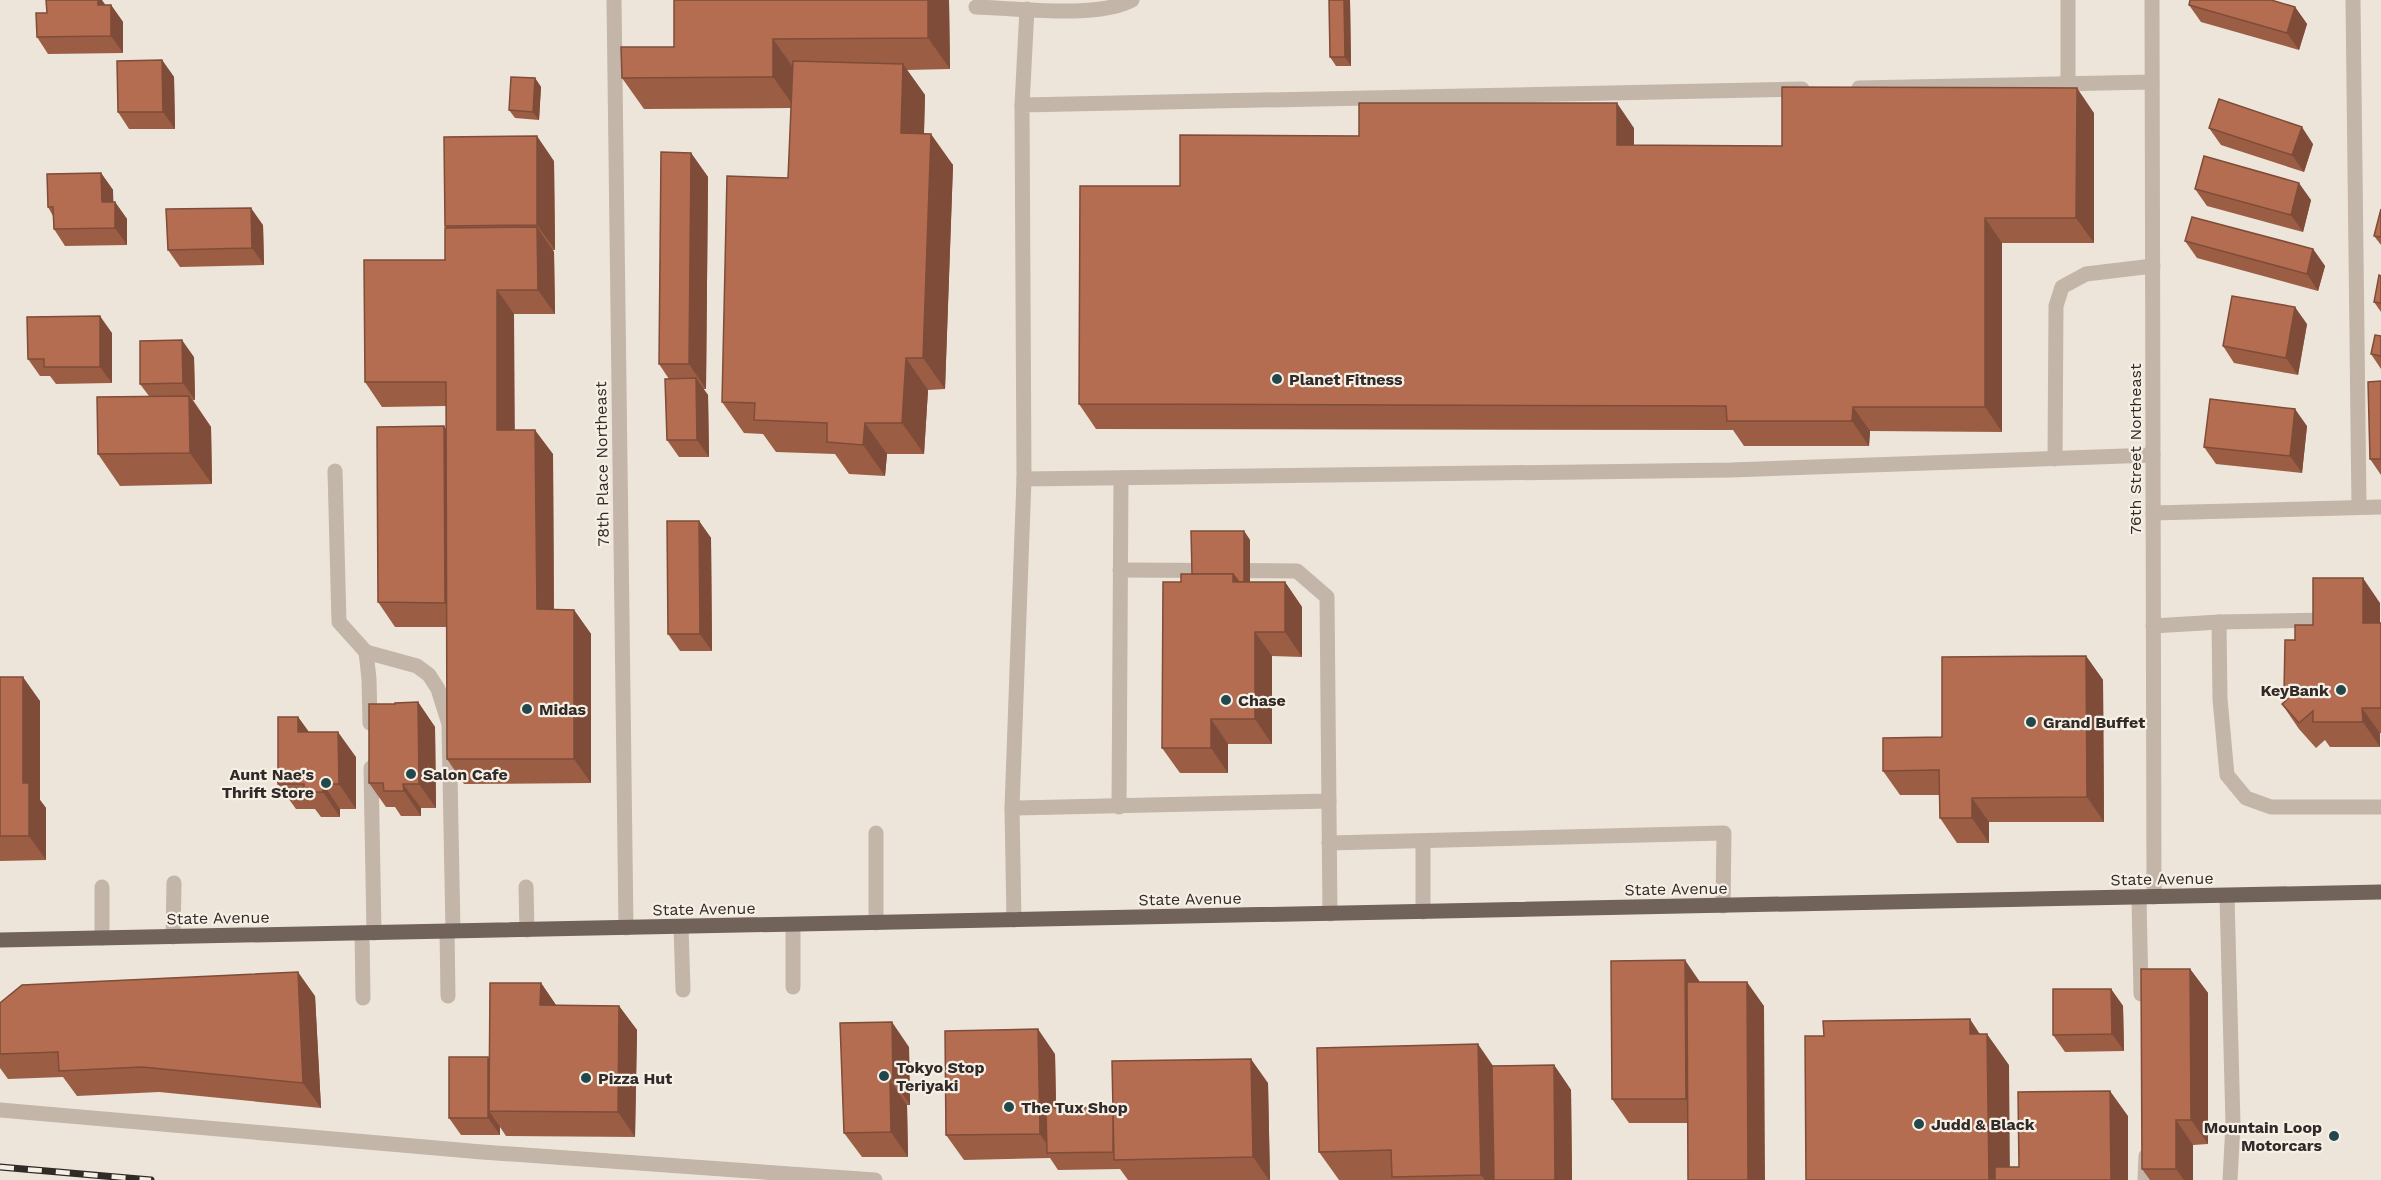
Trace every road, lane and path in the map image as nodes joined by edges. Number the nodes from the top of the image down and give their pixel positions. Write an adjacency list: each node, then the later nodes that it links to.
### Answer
1 (614, 0): 47 (street, 78th Place Northeast)
2 (1132, 0): 7 (street)
3 (2068, 0): 9 (street)
4 (2152, 0): 8 (street, 76th Street Northeast)
5 (2354, 0): 19 (street)
6 (976, 7): 7 (street)
7 (1027, 9): 12 (street)
8 (2152, 82): 9 (street); 13 (street, 76th Street Northeast)
9 (2068, 84): 10 (street)
10 (1842, 88)
11 (1818, 89): 12 (street)
12 (1022, 105): 17 (street)
13 (2153, 266): 14 (street, 76th Street Northeast); 15 (street)
14 (2153, 455): 15 (street); 21 (street, 76th Street Northeast)
15 (2055, 459): 18 (street)
16 (335, 471): 26 (street)
17 (1024, 478): 18 (street); 30 (street)
18 (1121, 478): 22 (street)
19 (2359, 507): 20 (street); 21 (street)
20 (2381, 507)
21 (2153, 513): 25 (street, 76th Street Northeast)
22 (1120, 570): 27 (street); 28 (street)
23 (2330, 620): 24 (street)
24 (2219, 622): 25 (street); 29 (street)
25 (2153, 626): 39 (street, 76th Street Northeast)
26 (366, 652): 49 (street); 50 (street)
27 (1329, 801): 28 (street); 32 (street)
28 (1119, 807): 30 (street)
29 (2381, 807)
30 (1012, 808): 43 (street)
31 (876, 833): 44 (street)
32 (1329, 843): 33 (street); 42 (street)
33 (1424, 843): 40 (street); 41 (street)
34 (174, 883): 51 (street)
35 (102, 887): 52 (street)
36 (526, 887): 48 (street)
37 (2381, 892): 38 (main road, State Avenue)
38 (2227, 896): 39 (main road, State Avenue); 63 (street)
39 (2146, 897): 40 (main road, State Avenue); 58 (street, 76th Street Northeast)
40 (1723, 906): 41 (main road, State Avenue)
41 (1423, 912): 42 (main road, State Avenue)
42 (1330, 914): 43 (main road, State Avenue)
43 (1014, 920): 44 (main road, State Avenue)
44 (876, 923): 45 (main road, State Avenue)
45 (793, 925): 46 (main road, State Avenue); 54 (street)
46 (681, 927): 47 (main road, State Avenue); 55 (street)
47 (626, 928): 48 (main road, State Avenue)
48 (527, 930): 49 (main road, State Avenue)
49 (450, 931): 50 (main road, State Avenue); 56 (street)
50 (368, 933): 51 (main road, State Avenue); 57 (street)
51 (173, 937): 52 (main road, State Avenue)
52 (102, 938): 53 (main road, State Avenue)
53 (0, 940)
54 (793, 987)
55 (683, 990)
56 (447, 996)
57 (363, 998)
58 (2141, 1010)
59 (0, 1110): 61 (street)
60 (2145, 1142): 62 (street)
61 (875, 1180)
62 (2145, 1180)
63 (2230, 1180)

